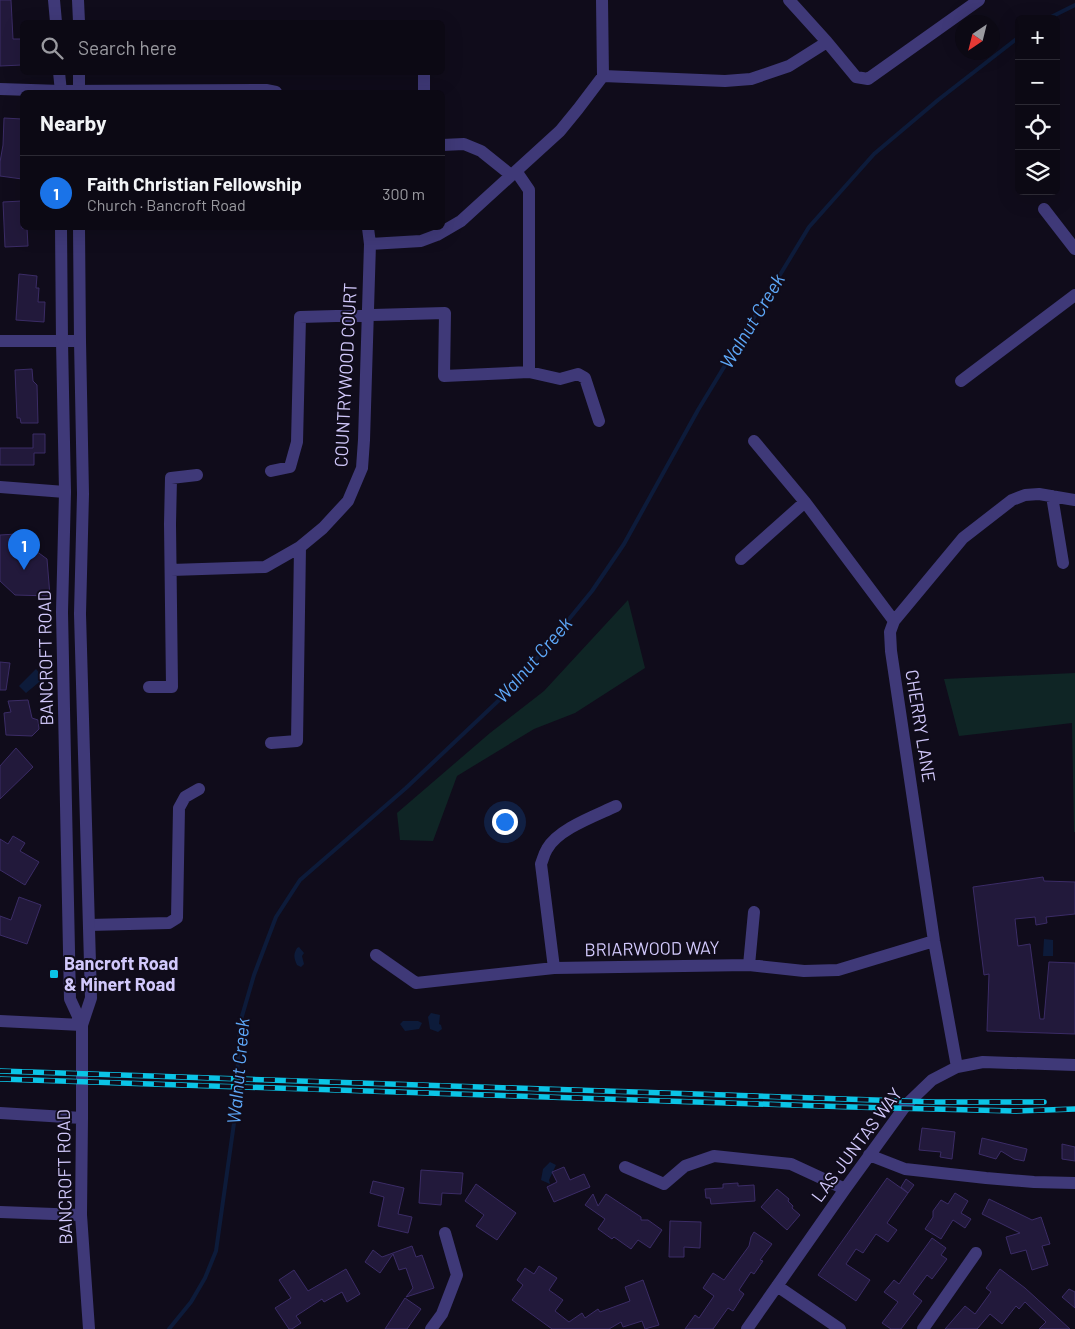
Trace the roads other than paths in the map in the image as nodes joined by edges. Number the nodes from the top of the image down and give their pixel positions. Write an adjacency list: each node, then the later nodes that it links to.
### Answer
1 (54, 0): 6 (street)
2 (78, 0): 7 (street)
3 (602, 0): 12 (street)
4 (789, 0): 8 (street)
5 (979, 0): 8 (street)
6 (56, 20)
7 (79, 20)
8 (827, 42): 12 (street)
9 (59, 75): 15 (street)
10 (79, 75): 16 (street)
11 (424, 75): 17 (street)
12 (602, 76): 19 (street)
13 (0, 89): 14 (street)
14 (20, 90)
15 (61, 90)
16 (79, 90)
17 (424, 90)
18 (445, 145): 19 (street)
19 (514, 173): 24 (street); 31 (street)
20 (1044, 209): 25 (street)
21 (61, 230): 29 (street, BANCROFT ROAD)
22 (79, 230): 30 (street, BANCROFT ROAD)
23 (368, 230): 24 (street, COUNTRYWOOD COURT)
24 (370, 244): 27 (street, COUNTRYWOOD COURT)
25 (1075, 249)
26 (1075, 295): 32 (street)
27 (368, 315): 31 (street); 35 (street); 42 (street, COUNTRYWOOD COURT)
28 (0, 341): 29 (street)
29 (62, 341): 30 (street); 38 (street, BANCROFT ROAD)
30 (80, 341): 52 (street, BANCROFT ROAD)
31 (529, 372): 33 (street)
32 (961, 382)
33 (599, 421)
34 (754, 441): 41 (street)
35 (271, 471)
36 (197, 475): 45 (street)
37 (0, 488): 38 (street)
38 (65, 492): 58 (street, BANCROFT ROAD)
39 (1052, 496): 40 (street); 44 (street); 46 (street)
40 (1075, 500)
41 (805, 502): 43 (street); 46 (street)
42 (300, 547): 45 (street, COUNTRYWOOD COURT); 48 (street)
43 (741, 559)
44 (1063, 562)
45 (171, 570): 47 (street)
46 (894, 621): 53 (street, CHERRY LANE)
47 (148, 687)
48 (271, 743)
49 (199, 789): 52 (street)
50 (616, 806): 56 (street)
51 (754, 912): 55 (street)
52 (89, 925): 58 (street, BANCROFT ROAD)
53 (934, 941): 55 (street, BRIARWOOD WAY); 60 (street, CHERRY LANE)
54 (376, 954): 56 (street, BRIARWOOD WAY)
55 (749, 966): 56 (street, BRIARWOOD WAY)
56 (554, 968)
57 (0, 1021): 58 (street)
58 (82, 1025): 62 (street, BANCROFT ROAD)
59 (1075, 1065): 60 (street, LAS JUNTAS WAY)
60 (957, 1067): 63 (street, LAS JUNTAS WAY)
61 (0, 1113): 62 (street)
62 (82, 1118): 68 (street, BANCROFT ROAD)
63 (869, 1155): 65 (street); 66 (street, LAS JUNTAS WAY)
64 (625, 1167): 66 (street)
65 (1075, 1183)
66 (844, 1189): 71 (street, LAS JUNTAS WAY)
67 (0, 1212): 68 (street)
68 (81, 1214): 72 (street, BANCROFT ROAD)
69 (446, 1233): 73 (street)
70 (976, 1253): 76 (street)
71 (777, 1286): 74 (street, LAS JUNTAS WAY); 75 (street)
72 (89, 1329)
73 (431, 1329)
74 (747, 1329)
75 (840, 1329)
76 (923, 1329)

